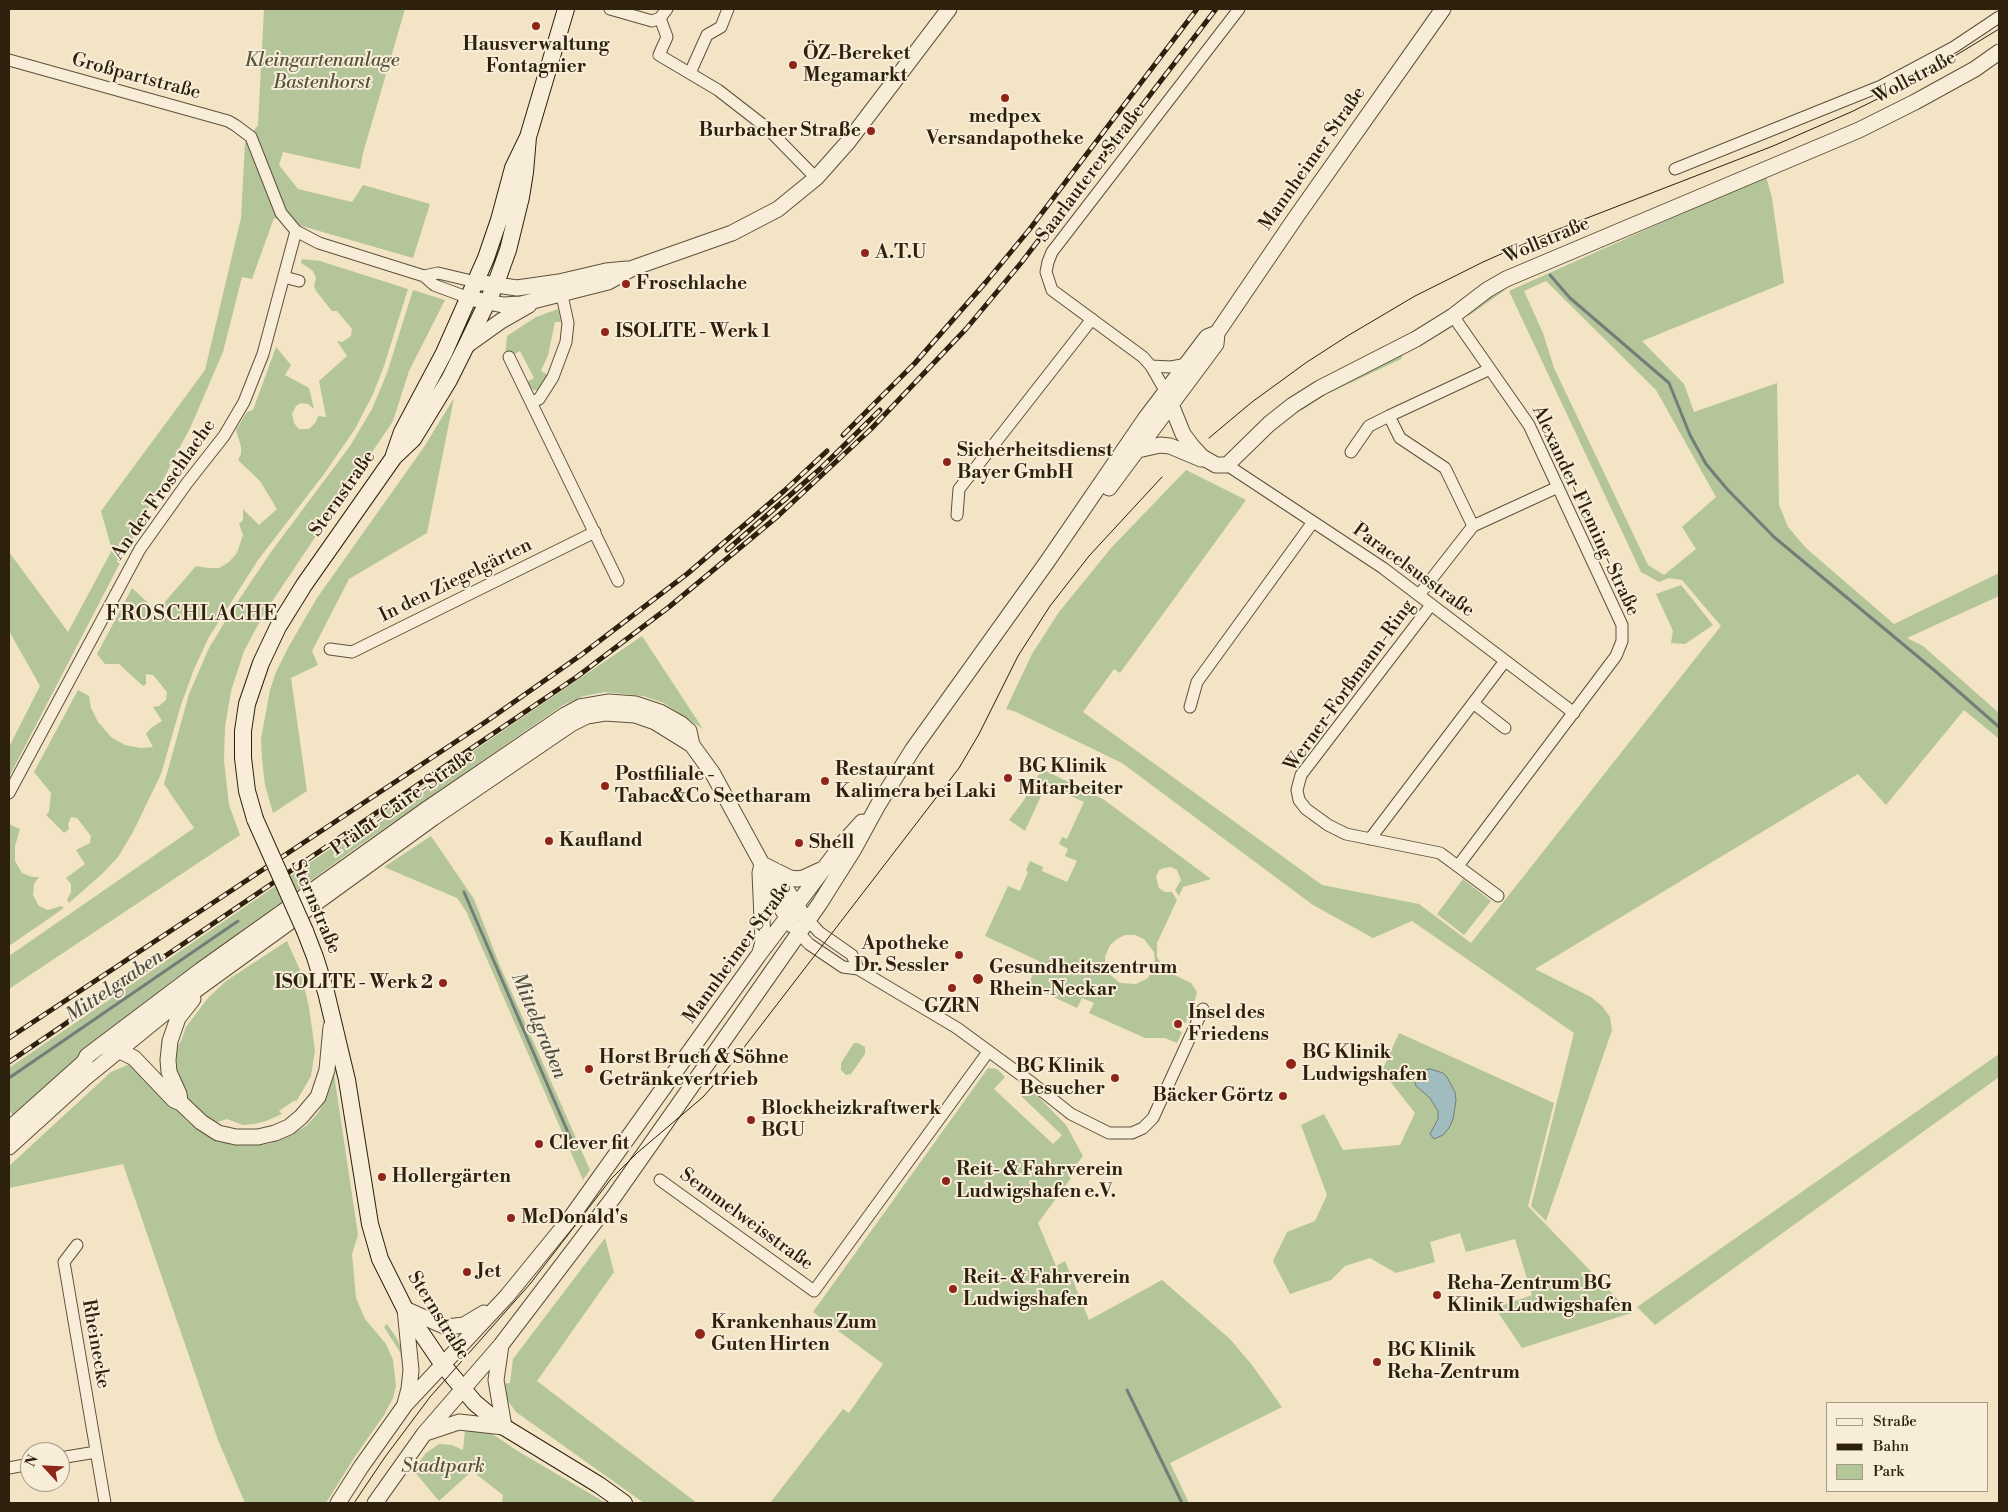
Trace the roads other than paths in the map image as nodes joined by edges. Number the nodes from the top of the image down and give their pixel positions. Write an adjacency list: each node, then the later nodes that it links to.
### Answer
1 (566, 9): 12 (main road, Sternstraße)
2 (610, 9): 7 (street)
3 (728, 9): 11 (street)
4 (949, 9): 14 (street)
5 (1239, 9): 26 (street, Saarlauterer Straße)
6 (1443, 9): 27 (street, Mannheimer Straße)
7 (664, 14): 11 (street)
8 (1999, 17): 13 (street)
9 (1999, 52): 25 (street, Wollstraße)
10 (9, 60): 15 (street, Großpartstraße)
11 (690, 73): 14 (street)
12 (528, 136): 19 (main road, Sternstraße); 20 (main road, Sternstraße)
13 (1675, 169)
14 (816, 178): 21 (street)
15 (296, 231): 16 (street); 17 (street, An der Froschlache)
16 (424, 276): 19 (street); 22 (street)
17 (284, 277): 18 (street); 55 (street, An der Froschlache)
18 (299, 281)
19 (476, 282): 20 (street); 22 (main road, Sternstraße)
20 (495, 286): 21 (street); 24 (main road, Sternstraße)
21 (561, 288): 23 (street); 34 (street)
22 (469, 298): 24 (street); 38 (main road, Sternstraße)
23 (537, 301): 24 (street); 28 (street)
24 (487, 303): 28 (main road, Sternstraße)
25 (1453, 316): 32 (street, Alexander-Fleming-Straße); 39 (street, Wollstraße)
26 (1092, 319): 31 (street, Saarlauterer Straße); 41 (street)
27 (1217, 333): 30 (street, Mannheimer Straße); 33 (street, Mannheimer Straße)
28 (466, 346): 38 (main road, Sternstraße)
29 (509, 357): 34 (street)
30 (1187, 364): 31 (street); 33 (street, Mannheimer Straße)
31 (1151, 366): 33 (street, Saarlauterer Straße)
32 (1490, 369): 35 (street); 40 (street, Alexander-Fleming-Straße)
33 (1168, 398): 36 (street, Mannheimer Straße); 39 (street); 45 (street, Mannheimer Straße)
34 (532, 402): 44 (street)
35 (1389, 416): 37 (street); 43 (street)
36 (1138, 450): 39 (street); 45 (street, Mannheimer Straße)
37 (1352, 452)
38 (394, 457): 70 (main road, Sternstraße, bridge)
39 (1221, 465): 42 (street, Paracelsusstraße)
40 (1558, 487): 43 (street); 53 (street, Alexander-Fleming-Straße)
41 (957, 516)
42 (1313, 522): 47 (street, Paracelsusstraße); 52 (street)
43 (1473, 526): 47 (street)
44 (595, 532): 46 (street); 49 (street, In den Ziegelgärten)
45 (1047, 562): 57 (street, Mannheimer Straße)
46 (618, 581)
47 (1419, 596): 48 (street, Paracelsusstraße)
48 (1431, 605): 50 (street, Paracelsusstraße); 56 (street, Werner-Forßmann-Ring)
49 (330, 649)
50 (1505, 661): 51 (street); 53 (street, Paracelsusstraße)
51 (1473, 703): 54 (street); 56 (street)
52 (1190, 707)
53 (1574, 713): 58 (street, Alexander-Fleming-Straße)
54 (1505, 728)
55 (9, 794)
56 (1370, 839): 58 (street, Werner-Forßmann-Ring)
57 (849, 845): 59 (street, Mannheimer Straße); 64 (street, Mannheimer Straße)
58 (1458, 866): 62 (street, Werner-Forßmann-Ring)
59 (825, 868): 60 (street); 63 (street, Mannheimer Straße)
60 (765, 869): 61 (street, Prälat-Caire-Straße); 63 (street, Prälat-Caire-Straße); 66 (street)
61 (348, 872): 68 (street, Prälat-Caire-Straße); 73 (street, Prälat-Caire-Straße)
62 (1498, 896)
63 (792, 913): 64 (street); 65 (street); 66 (street, Mannheimer Straße)
64 (808, 920): 65 (street, Mannheimer Straße); 67 (street)
65 (799, 933): 67 (street); 81 (street, Mannheimer Straße)
66 (758, 956): 79 (street, Mannheimer Straße)
67 (858, 968): 72 (street)
68 (208, 982): 71 (street, Prälat-Caire-Straße); 74 (street)
69 (1203, 1009): 72 (street)
70 (332, 1018): 74 (street); 80 (main road, Sternstraße)
71 (118, 1050): 73 (street); 74 (street); 76 (street, Prälat-Caire-Straße)
72 (988, 1052): 77 (street, Semmelweisstraße)
73 (84, 1062): 75 (street, Prälat-Caire-Straße)
74 (181, 1103)
75 (9, 1129)
76 (9, 1147)
77 (660, 1180)
78 (77, 1245): 87 (street, Rheinecke)
79 (507, 1296): 80 (street); 82 (street, Mannheimer Straße)
80 (405, 1310): 82 (main road, Sternstraße); 84 (street)
81 (501, 1345): 83 (street, Mannheimer Straße); 85 (street)
82 (443, 1365): 83 (main road, Sternstraße); 84 (street, Mannheimer Straße)
83 (462, 1389): 85 (main road, Sternstraße); 86 (street, Mannheimer Straße)
84 (405, 1405): 90 (street, Mannheimer Straße)
85 (504, 1427): 86 (street); 92 (main road, Sternstraße)
86 (424, 1434): 91 (street, Mannheimer Straße)
87 (96, 1452): 88 (street); 89 (street, Rheinecke)
88 (70, 1456)
89 (105, 1503)
90 (338, 1503)
91 (375, 1503)
92 (624, 1503)

